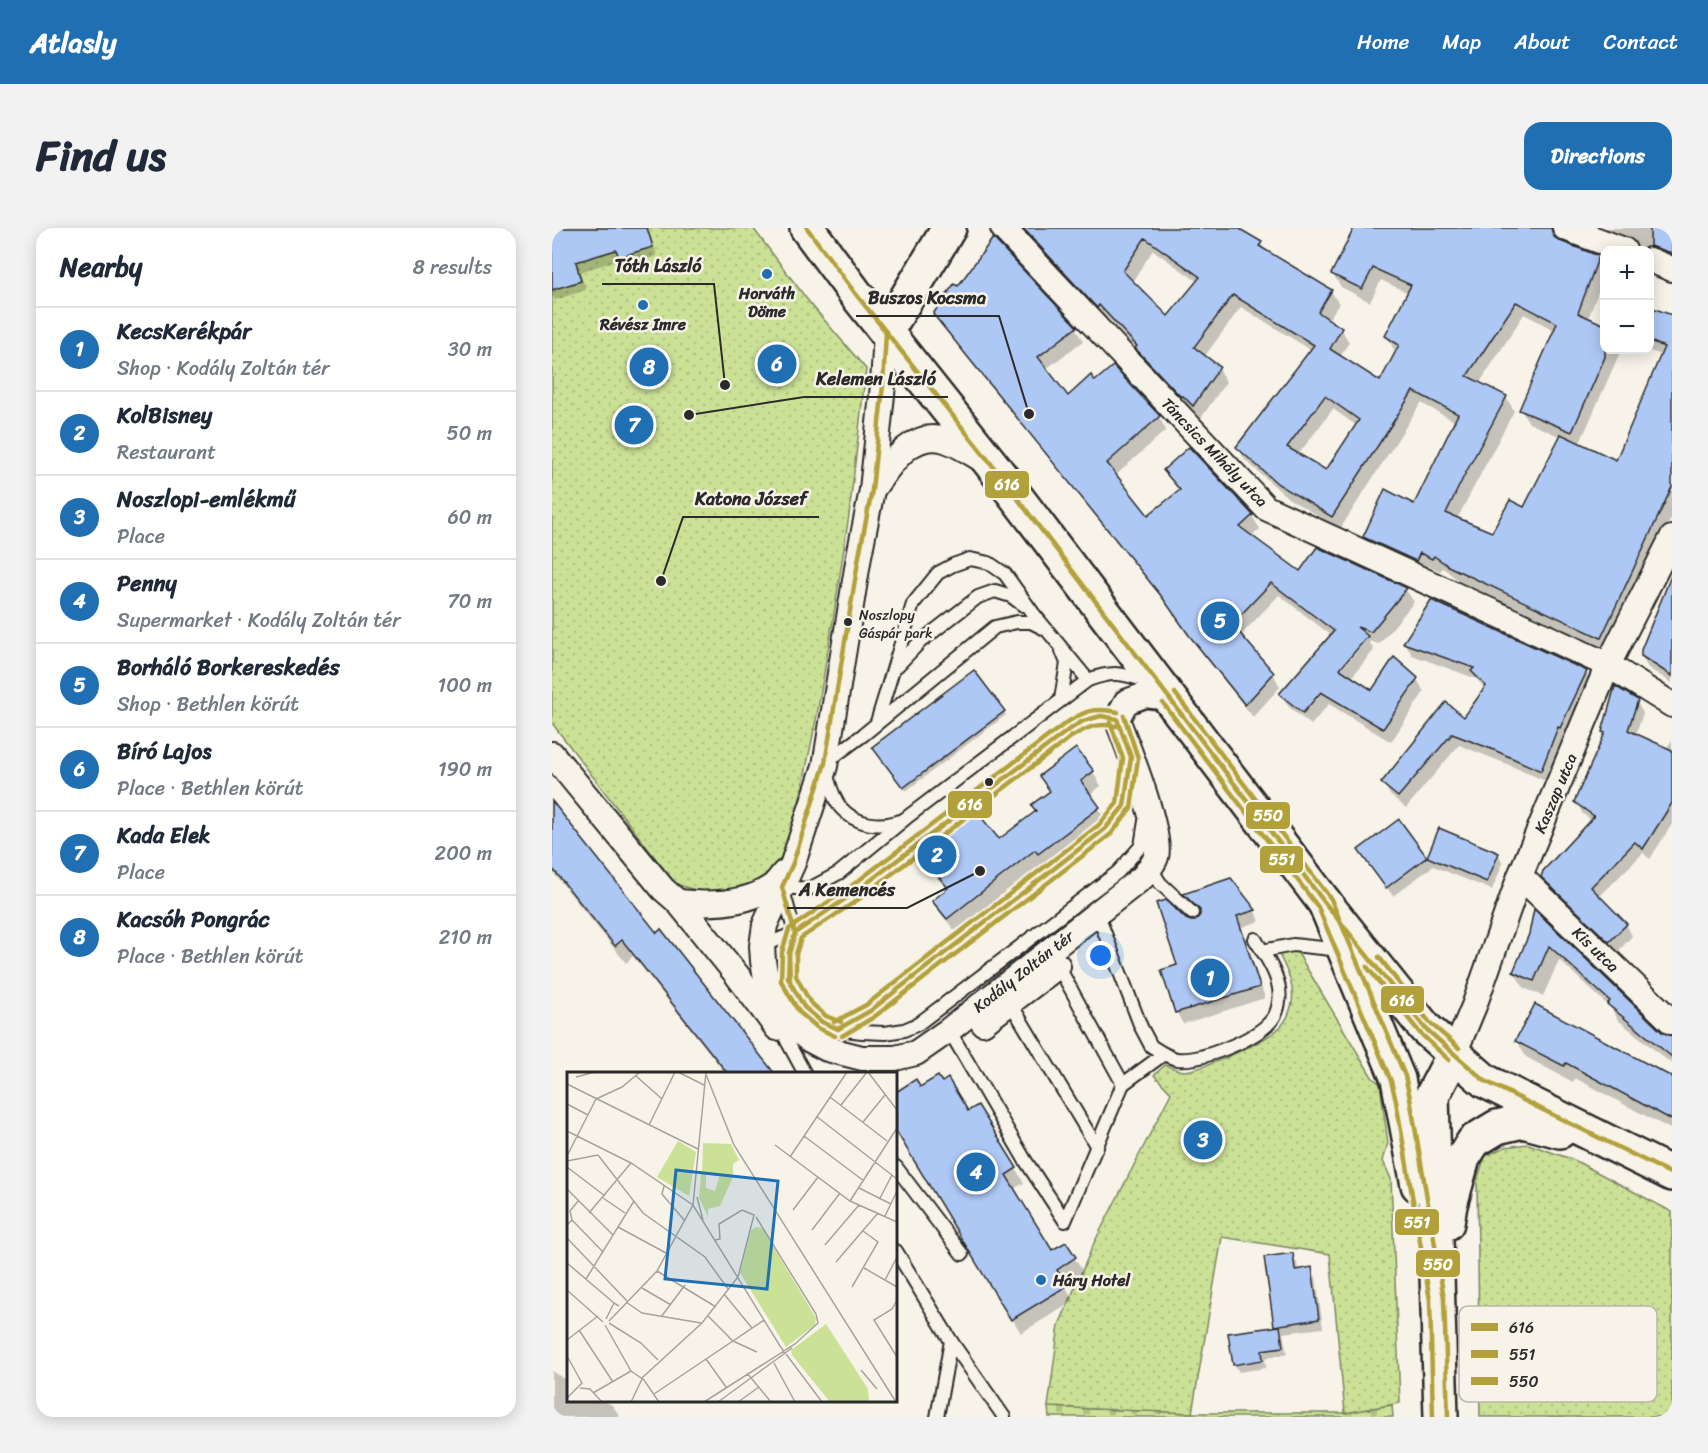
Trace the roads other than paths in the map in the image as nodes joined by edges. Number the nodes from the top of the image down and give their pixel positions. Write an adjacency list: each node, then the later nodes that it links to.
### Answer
1 (807, 228): 8 (main road)
2 (949, 228): 8 (main road)
3 (1003, 228): 15 (street, Táncsics Mihály utca)
4 (1565, 228): 5 (street)
5 (1613, 246)
6 (1654, 262): 7 (street)
7 (1672, 269)
8 (886, 333): 9 (main road); 10 (street)
9 (992, 465): 10 (street); 18 (main road)
10 (872, 490): 25 (street)
11 (1672, 538): 15 (street, Kaszap utca)
12 (1033, 613): 13 (lane); 16 (lane); 16 (lane)
13 (1049, 631): 14 (lane); 22 (lane)
14 (1059, 645): 17 (lane); 19 (lane)
15 (1608, 665): 20 (street, Táncsics Mihály utca); 30 (street, Kaszap utca)
16 (894, 670): 22 (lane)
17 (1088, 681): 18 (lane); 19 (lane)
18 (1165, 692): 21 (street); 33 (main road)
19 (1061, 699): 27 (lane)
20 (1672, 705)
21 (1117, 719): 24 (street); 36 (lane)
22 (878, 722): 25 (lane)
23 (552, 754): 32 (street, Kodály Zoltán tér)
24 (1131, 758): 26 (street); 47 (lane)
25 (825, 765): 27 (lane); 28 (street)
26 (1147, 805): 29 (street); 47 (lane)
27 (906, 818): 31 (lane)
28 (793, 863): 31 (street, Kodály Zoltán tér); 32 (street)
29 (1155, 875): 34 (street, Kodály Zoltán tér); 35 (lane)
30 (1520, 876): 46 (street, Kis utca); 51 (street, Kaszap utca)
31 (782, 887): 36 (lane); 38 (street, Kodály Zoltán tér)
32 (678, 902): 42 (street, Kodály Zoltán tér)
33 (1325, 903): 39 (main road); 51 (main road)
34 (1097, 912): 41 (street, Kodály Zoltán tér); 50 (lane)
35 (1192, 913)
36 (795, 933): 38 (lane); 45 (lane)
37 (1255, 939): 40 (lane)
38 (762, 946): 43 (street, Kodály Zoltán tér)
39 (1344, 950): 40 (lane); 61 (main road)
40 (1262, 951): 50 (lane)
41 (1054, 958): 44 (street, Kodály Zoltán tér); 54 (lane)
42 (737, 975): 43 (street, Kodály Zoltán tér); 49 (street, Kodály Zoltán tér)
43 (772, 994): 45 (street, Kodály Zoltán tér)
44 (1006, 995): 48 (street, Kodály Zoltán tér); 55 (lane)
45 (793, 1012): 47 (lane); 48 (street, Kodály Zoltán tér); 49 (lane); 52 (street, Kodály Zoltán tér)
46 (1672, 1022)
47 (838, 1029)
48 (953, 1037): 52 (street, Kodály Zoltán tér); 55 (lane)
49 (787, 1041): 52 (street, Kodály Zoltán tér); 53 (lane)
50 (1164, 1054): 54 (lane)
51 (1454, 1054): 56 (main road); 61 (main road)
52 (827, 1064)
53 (804, 1072)
54 (1123, 1084): 55 (lane)
55 (1097, 1147)
56 (1621, 1149): 58 (main road); 61 (main road)
57 (897, 1168): 60 (lane)
58 (1672, 1174)
59 (897, 1253): 62 (lane)
60 (962, 1254)
61 (1437, 1299): 65 (main road)
62 (951, 1341): 63 (lane); 64 (lane)
63 (937, 1417)
64 (1004, 1417)
65 (1441, 1417)

